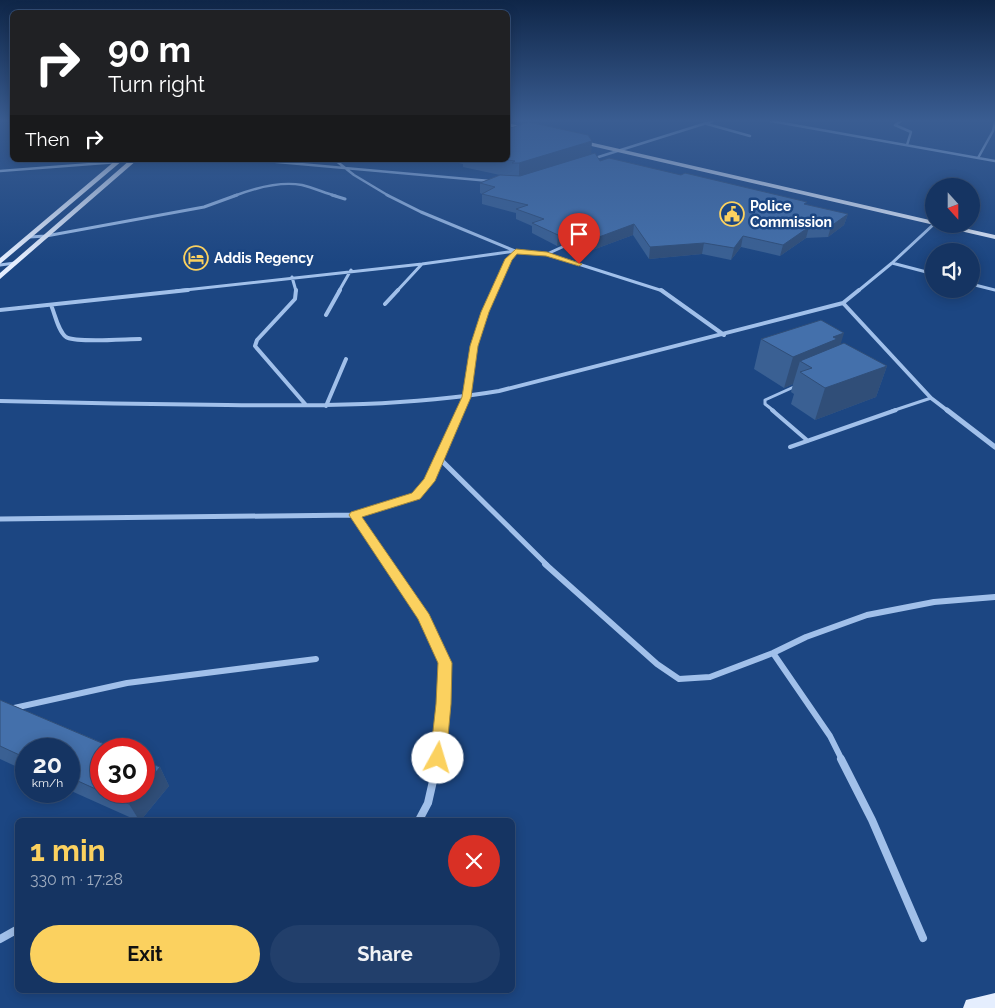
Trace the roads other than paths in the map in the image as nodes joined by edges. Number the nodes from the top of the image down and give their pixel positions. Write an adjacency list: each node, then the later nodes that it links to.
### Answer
1 (35, 168): 8 (street)
2 (111, 168): 18 (main road)
3 (124, 168): 17 (main road)
4 (335, 168): 7 (street)
5 (690, 168): 12 (main road)
6 (721, 168): 11 (main road)
7 (345, 169): 9 (street); 21 (street)
8 (0, 171)
9 (499, 182)
10 (346, 199): 17 (street)
11 (925, 214)
12 (925, 221)
13 (980, 227): 14 (main road)
14 (995, 230)
15 (925, 232): 24 (street)
16 (977, 233): 19 (main road)
17 (46, 236): 18 (street); 23 (main road)
18 (29, 237): 25 (main road)
19 (995, 237)
20 (576, 240): 22 (street)
21 (516, 251): 22 (street); 26 (street); 42 (street)
22 (547, 254): 38 (street)
23 (15, 262): 25 (street); 29 (main road)
24 (892, 263): 28 (street); 33 (street)
25 (0, 264)
26 (422, 264): 27 (street); 34 (street)
27 (351, 270): 30 (street); 37 (street)
28 (925, 272)
29 (0, 277)
30 (292, 277): 35 (street); 45 (street)
31 (980, 286): 32 (street)
32 (995, 290)
33 (843, 303): 38 (street); 43 (street)
34 (385, 304)
35 (51, 305): 36 (street); 39 (street)
36 (0, 310)
37 (326, 314)
38 (724, 335): 42 (street)
39 (140, 339)
40 (346, 360): 46 (street)
41 (802, 384): 47 (lane)
42 (466, 397): 46 (street); 50 (street)
43 (931, 398): 47 (lane); 48 (street)
44 (0, 401): 45 (street)
45 (306, 405): 46 (street)
46 (326, 406)
47 (808, 441): 49 (lane)
48 (995, 447)
49 (790, 448)
50 (439, 458): 51 (street); 54 (street)
51 (355, 515): 52 (street); 57 (street)
52 (0, 518)
53 (995, 596): 54 (street)
54 (773, 653): 60 (street)
55 (316, 659): 56 (street)
56 (0, 711)
57 (420, 818)
58 (15, 930): 59 (street)
59 (0, 938)
60 (922, 938)
61 (995, 1004): 62 (main road)
62 (974, 1008)

